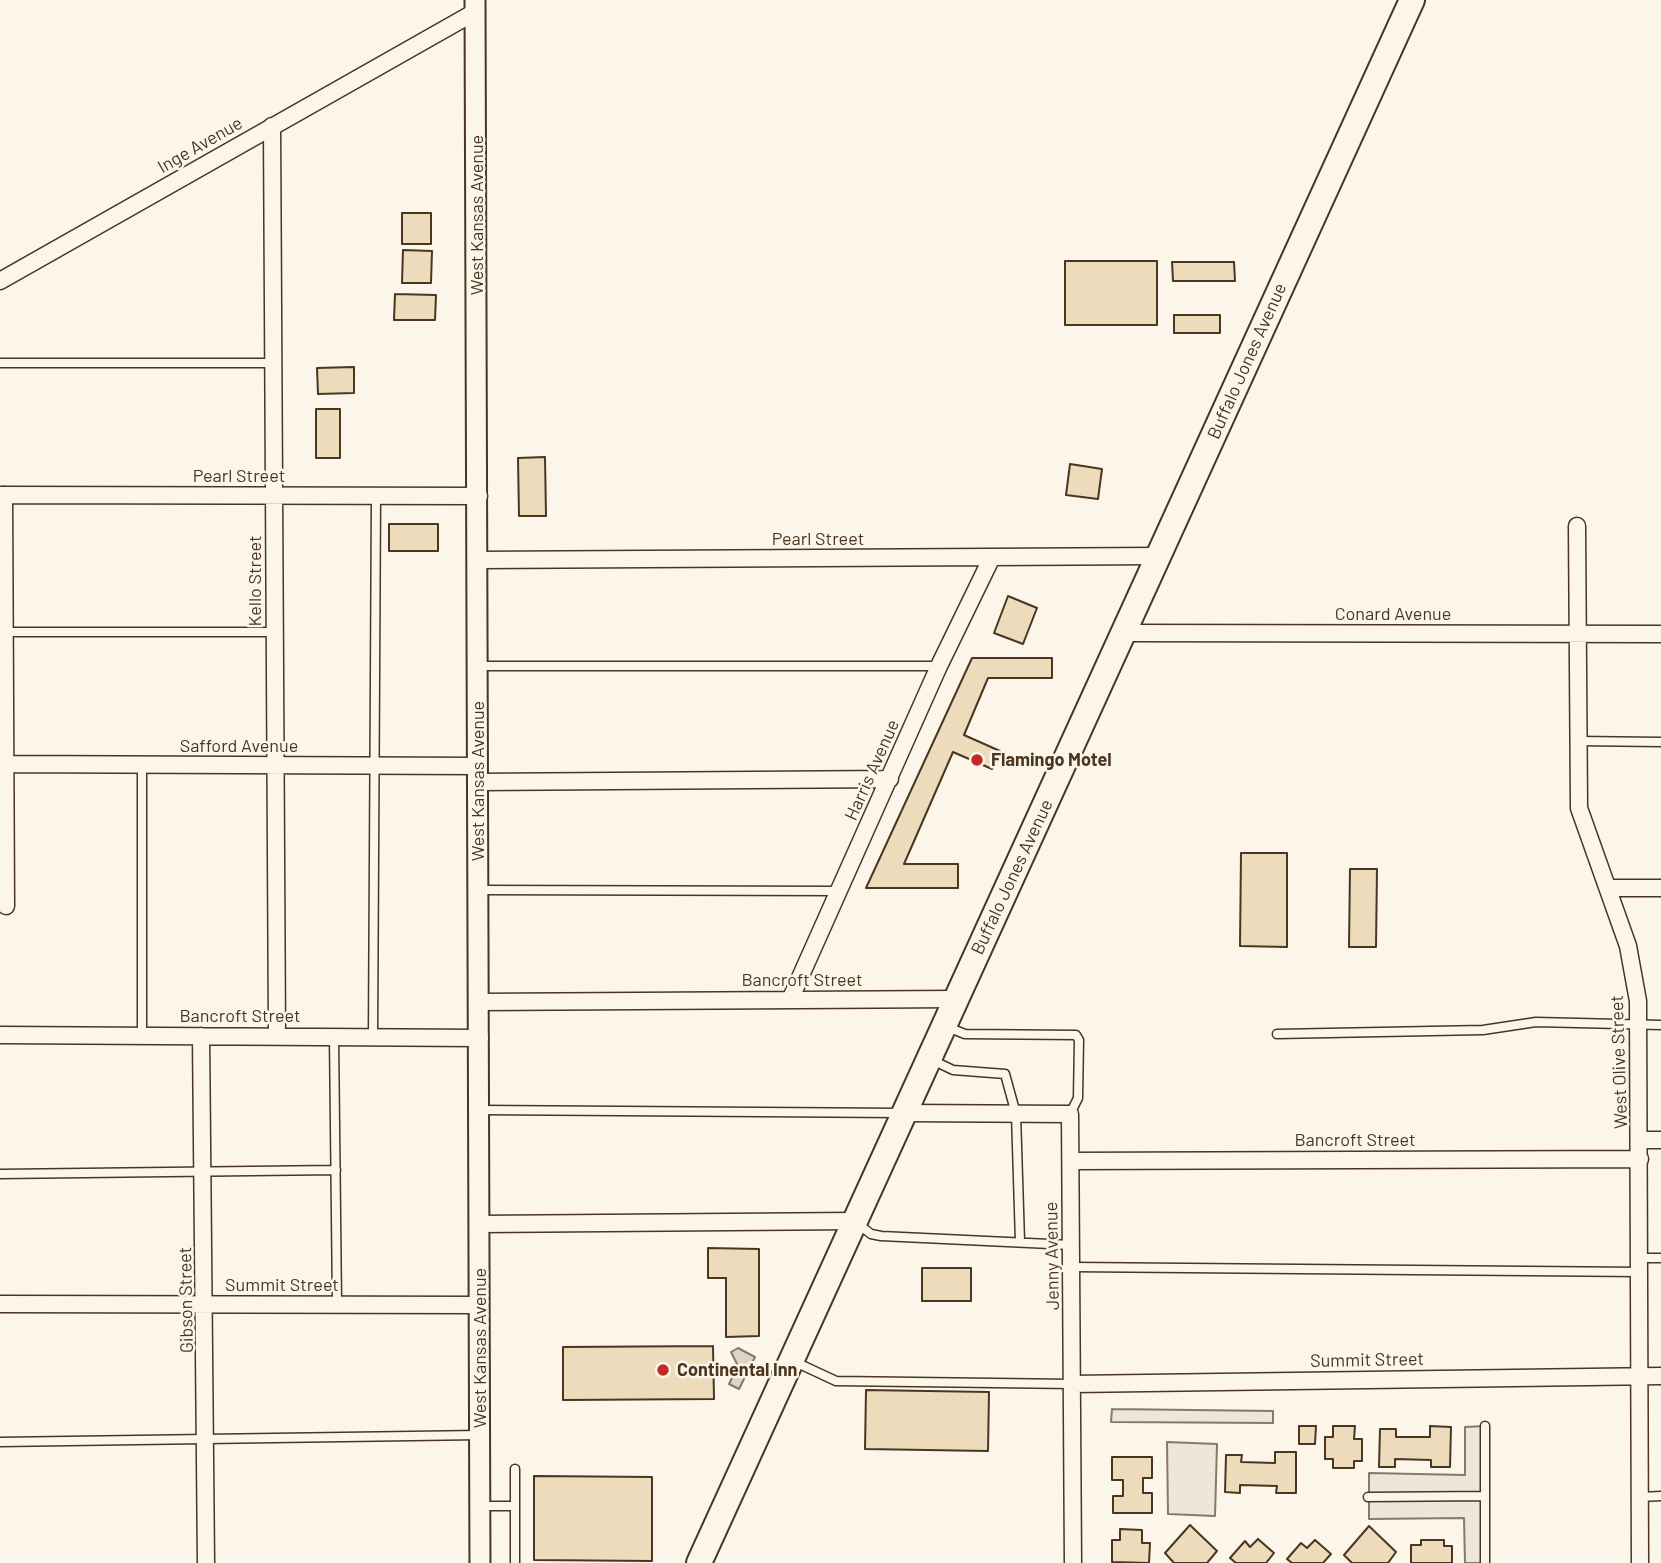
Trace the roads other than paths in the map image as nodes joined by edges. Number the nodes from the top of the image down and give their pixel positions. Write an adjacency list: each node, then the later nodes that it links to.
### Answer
1 (1412, 0): 12 (main road, Buffalo Jones Avenue)
2 (475, 6): 3 (street, Inge Avenue); 10 (street, West Kansas Avenue)
3 (272, 126): 4 (street, Inge Avenue); 6 (street, Kello Street)
4 (0, 281)
5 (0, 363): 6 (lane)
6 (274, 363): 8 (street, Kello Street)
7 (2, 495): 8 (street, Pearl Street); 15 (street)
8 (275, 495): 9 (street, Pearl Street); 16 (street, Kello Street)
9 (376, 495): 10 (street, Pearl Street); 27 (lane)
10 (479, 496): 14 (street, West Kansas Avenue)
11 (1577, 526): 18 (street, West Olive Street)
12 (1159, 556): 13 (street, Pearl Street); 17 (main road, Buffalo Jones Avenue)
13 (992, 557): 14 (street, Pearl Street); 21 (street, Harris Avenue)
14 (478, 560): 20 (street, West Kansas Avenue)
15 (2, 632): 16 (lane); 24 (street)
16 (274, 632): 26 (street, Kello Street)
17 (1124, 633): 18 (street, Conard Avenue); 35 (main road, Buffalo Jones Avenue)
18 (1577, 634): 19 (street, Conard Avenue); 22 (street, West Olive Street)
19 (1661, 634)
20 (478, 666): 21 (lane); 28 (street, West Kansas Avenue)
21 (939, 666): 29 (street, Harris Avenue)
22 (1576, 741): 23 (lane); 30 (street, West Olive Street)
23 (1661, 741)
24 (3, 764): 25 (street, Safford Avenue); 34 (street)
25 (142, 765): 26 (street, Safford Avenue); 44 (lane)
26 (274, 765): 27 (street, Safford Avenue); 43 (street, Kello Street)
27 (374, 765): 28 (street, Safford Avenue); 47 (lane)
28 (478, 774): 29 (street, Safford Avenue); 32 (street, West Kansas Avenue)
29 (890, 779): 33 (street, Harris Avenue)
30 (1609, 888): 31 (street); 38 (street, West Olive Street)
31 (1661, 888)
32 (479, 890): 33 (lane); 37 (street, West Kansas Avenue)
33 (840, 891): 36 (street, Harris Avenue)
34 (5, 906)
35 (957, 999): 36 (street, Bancroft Street); 40 (main road, Buffalo Jones Avenue)
36 (790, 1000): 37 (street, Bancroft Street)
37 (479, 1002): 48 (street, West Kansas Avenue)
38 (1639, 1024): 39 (lane); 41 (lane); 54 (street, West Olive Street)
39 (1661, 1025)
40 (944, 1026): 49 (main road, Buffalo Jones Avenue); 53 (lane)
41 (1277, 1034)
42 (0, 1035): 44 (street, Bancroft Street)
43 (277, 1035): 45 (street, Bancroft Street); 46 (street, Bancroft Street)
44 (142, 1036): 45 (street, Bancroft Street)
45 (201, 1036): 59 (street, Gibson Street)
46 (334, 1036): 47 (street, Bancroft Street); 58 (lane)
47 (373, 1037): 48 (street, Bancroft Street)
48 (480, 1038): 50 (street, West Kansas Avenue)
49 (929, 1059): 51 (main road, Buffalo Jones Avenue); 52 (lane)
50 (480, 1110): 51 (lane); 62 (street, West Kansas Avenue)
51 (905, 1113): 52 (street); 61 (main road, Buffalo Jones Avenue)
52 (1016, 1114): 53 (street); 63 (lane)
53 (1070, 1114): 57 (street, Jenny Avenue)
54 (1640, 1140): 55 (street); 56 (street, West Olive Street)
55 (1661, 1140)
56 (1640, 1159): 57 (street, Bancroft Street); 66 (street, West Olive Street)
57 (1071, 1161): 64 (street, Jenny Avenue)
58 (336, 1170): 59 (lane); 70 (lane)
59 (203, 1171): 60 (lane); 69 (street, Gibson Street)
60 (0, 1174)
61 (855, 1221): 62 (street); 63 (lane); 72 (main road, Buffalo Jones Avenue)
62 (480, 1223): 71 (street, West Kansas Avenue)
63 (1020, 1242): 64 (lane)
64 (1072, 1245): 67 (street, Jenny Avenue)
65 (1661, 1258): 66 (lane)
66 (1641, 1265): 67 (lane); 73 (street, West Olive Street)
67 (1072, 1267): 75 (street, Jenny Avenue)
68 (0, 1304): 69 (street, Summit Street)
69 (205, 1304): 70 (street, Summit Street); 78 (street, Gibson Street)
70 (337, 1305): 71 (street, Summit Street)
71 (480, 1305): 77 (street, West Kansas Avenue)
72 (792, 1360): 75 (lane); 90 (main road, Buffalo Jones Avenue)
73 (1641, 1376): 74 (street, Summit Street); 75 (street, Summit Street); 82 (street, West Olive Street)
74 (1661, 1376)
75 (1073, 1384): 91 (street, Jenny Avenue)
76 (1485, 1426): 81 (lane)
77 (480, 1435): 78 (lane); 85 (street, West Kansas Avenue)
78 (205, 1440): 79 (lane); 87 (street, Gibson Street)
79 (0, 1442)
80 (515, 1469): 86 (lane)
81 (1485, 1496): 84 (lane); 92 (lane)
82 (1640, 1496): 83 (lane); 93 (street, West Olive Street)
83 (1661, 1496)
84 (1368, 1497)
85 (480, 1506): 86 (lane); 88 (street, West Kansas Avenue)
86 (515, 1506): 89 (lane)
87 (206, 1563)
88 (480, 1563)
89 (515, 1563)
90 (699, 1563)
91 (1073, 1563)
92 (1485, 1563)
93 (1640, 1563)

